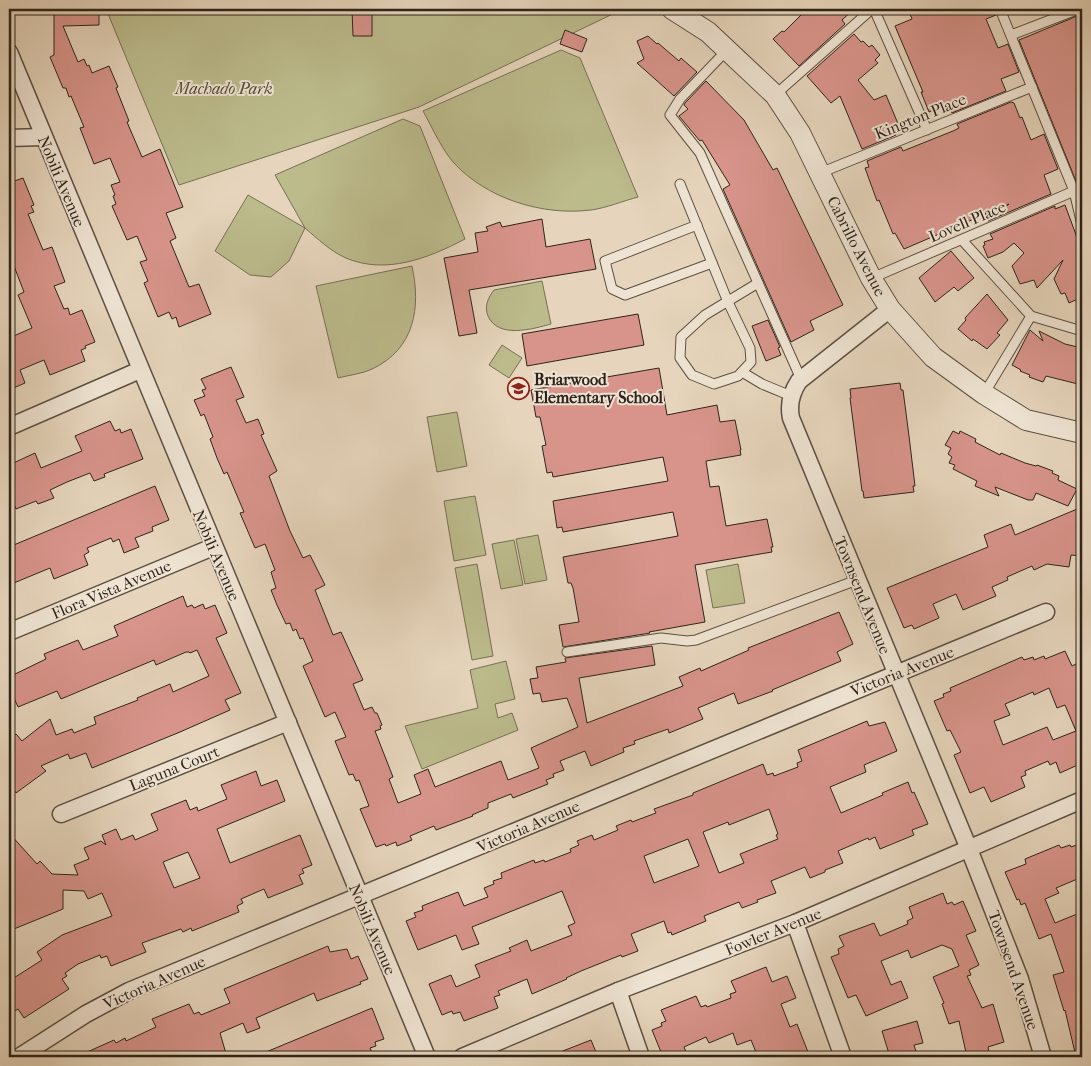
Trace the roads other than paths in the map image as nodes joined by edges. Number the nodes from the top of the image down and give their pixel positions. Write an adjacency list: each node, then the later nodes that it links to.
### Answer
1 (672, 9): 6 (street, Cabrillo Avenue)
2 (873, 9): 9 (lane); 10 (lane)
3 (1000, 9): 5 (lane)
4 (1079, 9): 5 (lane)
5 (1011, 35): 8 (lane)
6 (727, 50): 9 (street, Cabrillo Avenue); 21 (lane)
7 (9, 52): 11 (street, Nobili Avenue)
8 (1032, 87): 10 (lane, Kington Place); 15 (lane)
9 (775, 95): 13 (street, Cabrillo Avenue)
10 (927, 130): 13 (lane, Kington Place)
11 (43, 137): 12 (street); 26 (street, Nobili Avenue)
12 (9, 138)
13 (820, 174): 20 (street, Cabrillo Avenue)
14 (680, 184): 16 (lane)
15 (1074, 191): 17 (lane); 18 (lane, Lovell Place)
16 (697, 225): 19 (lane); 19 (lane)
17 (1082, 225)
18 (962, 240): 20 (lane, Lovell Place); 24 (lane)
19 (712, 263): 22 (lane)
20 (871, 278): 23 (street, Cabrillo Avenue)
21 (758, 283): 22 (lane); 28 (lane)
22 (728, 302): 27 (lane); 27 (lane)
23 (890, 309): 28 (street); 29 (street, Cabrillo Avenue)
24 (1031, 316): 25 (lane); 29 (lane)
25 (1082, 331)
26 (140, 370): 31 (street); 33 (street, Nobili Avenue)
27 (742, 372): 30 (lane)
28 (801, 379): 30 (street)
29 (984, 394): 32 (street, Cabrillo Avenue)
30 (791, 396): 34 (street, Townsend Avenue)
31 (9, 427)
32 (1082, 433)
33 (213, 547): 36 (street, Flora Vista Avenue); 39 (street, Nobili Avenue)
34 (857, 580): 37 (lane); 38 (street, Townsend Avenue)
35 (1046, 612): 38 (street, Victoria Avenue)
36 (9, 632)
37 (567, 652)
38 (895, 674): 42 (street, Townsend Avenue); 43 (street, Victoria Avenue)
39 (288, 722): 41 (street, Laguna Court); 43 (street, Nobili Avenue)
40 (1082, 800): 42 (street, Fowler Avenue)
41 (61, 814)
42 (969, 849): 44 (street, Fowler Avenue); 52 (street, Townsend Avenue)
43 (360, 896): 47 (street, Victoria Avenue); 48 (street, Nobili Avenue)
44 (795, 923): 45 (street, Fowler Avenue); 51 (street)
45 (618, 991): 49 (street, Fowler Avenue); 50 (street)
46 (9, 1048): 47 (street)
47 (18, 1057)
48 (427, 1057)
49 (462, 1057)
50 (641, 1057)
51 (842, 1057)
52 (1043, 1057)

